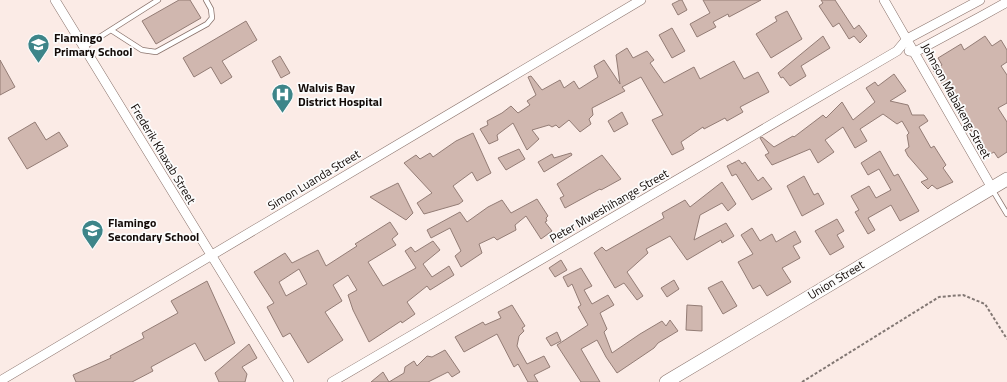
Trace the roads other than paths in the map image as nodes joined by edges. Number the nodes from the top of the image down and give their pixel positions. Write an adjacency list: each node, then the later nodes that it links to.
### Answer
1 (55, 0): 10 (street, Frederik Khaxab Street)
2 (158, 0): 8 (lane)
3 (206, 0): 8 (lane)
4 (641, 0): 16 (street, Simon Luanda Street)
5 (884, 0): 9 (street, Johnson Mabakeng Street)
6 (980, 0): 9 (street)
7 (1007, 2): 12 (street)
8 (111, 30): 10 (lane)
9 (907, 39): 11 (street); 12 (street, Johnson Mabakeng Street)
10 (84, 47): 16 (street, Frederik Khaxab Street)
11 (897, 51): 12 (street); 19 (street, Peter Mweshihange Street)
12 (915, 52): 14 (street, Johnson Mabakeng Street)
13 (1007, 179): 14 (main road, Union Street)
14 (992, 188): 15 (lane, Johnson Mabakeng Street); 20 (main road, Union Street)
15 (1007, 214)
16 (211, 255): 17 (street, Simon Luanda Street); 18 (street, Frederik Khaxab Street)
17 (0, 381)
18 (289, 382)
19 (332, 382)
20 (666, 382)

